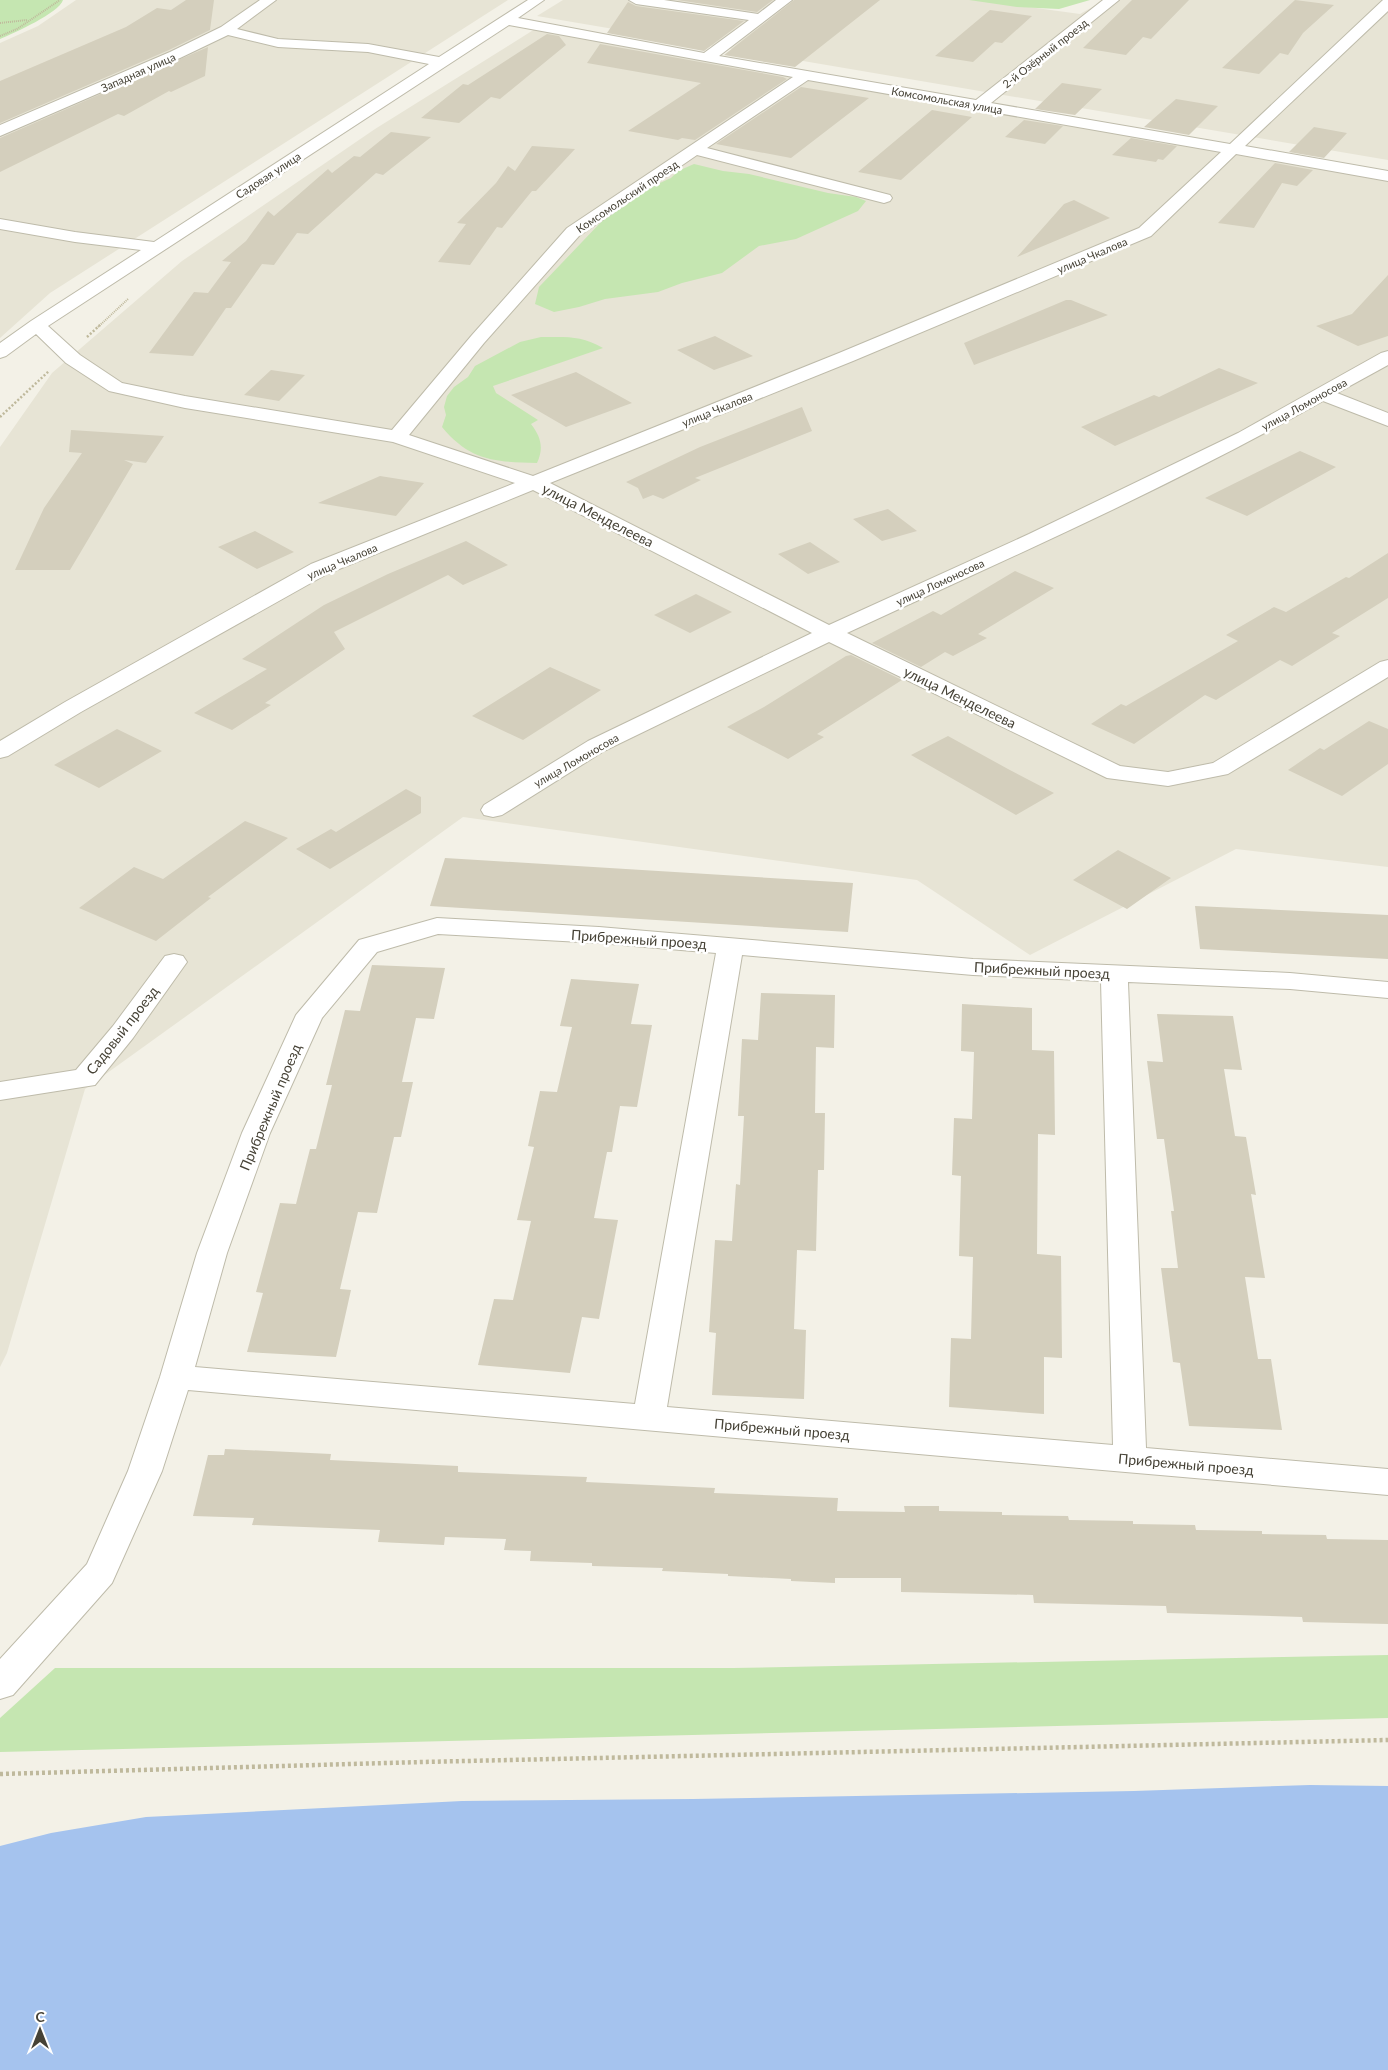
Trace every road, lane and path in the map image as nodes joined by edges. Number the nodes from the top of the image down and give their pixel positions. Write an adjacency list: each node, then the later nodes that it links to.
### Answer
1 (60, 0): 9 (path)
2 (269, 0): 12 (street, Западная улица)
3 (537, 0): 10 (street, Садовая улица)
4 (636, 0): 8 (street)
5 (785, 0): 8 (street)
6 (1112, 0): 17 (street, 2-й Озёрный проезд)
7 (1388, 3): 20 (street, улица Чкалова)
8 (760, 18): 14 (street)
9 (29, 20): 11 (path); 13 (path)
10 (506, 20): 14 (street, Комсомольская улица); 15 (street, Садовая улица)
11 (0, 23)
12 (226, 30): 15 (street); 18 (street, Западная улица)
13 (0, 36)
14 (707, 58): 16 (street, Комсомольская улица)
15 (442, 62): 24 (street, Садовая улица)
16 (806, 76): 17 (street, Комсомольская улица); 19 (street, Комсомольский проезд)
17 (978, 106): 20 (street, Комсомольская улица)
18 (0, 131)
19 (696, 150): 22 (street); 30 (street, Комсомольский проезд)
20 (1234, 150): 21 (street, Комсомольская улица); 31 (street, улица Чкалова)
21 (1388, 176)
22 (884, 198)
23 (0, 224): 24 (street)
24 (156, 247): 25 (street, Садовая улица)
25 (37, 325): 26 (street, Садовая улица); 30 (street, улица Менделеева)
26 (0, 352)
27 (1388, 357): 28 (street, улица Ломоносова)
28 (1322, 394): 29 (street); 32 (street, улица Ломоносова)
29 (1388, 420)
30 (397, 437): 31 (street, улица Менделеева)
31 (535, 483): 32 (street, улица Менделеева); 34 (street, улица Чкалова)
32 (829, 633): 33 (street, улица Менделеева); 35 (street, улица Ломоносова)
33 (1388, 667)
34 (0, 751)
35 (493, 810)
36 (730, 946): 38 (street, Прибрежный проезд); 41 (street, Прибрежный проезд); 42 (street)
37 (174, 962): 40 (street, Садовый проезд)
38 (1114, 973): 39 (street, Прибрежный проезд); 43 (street)
39 (1388, 990)
40 (0, 1091)
41 (176, 1378): 42 (street, Прибрежный проезд); 45 (street, Прибрежный проезд)
42 (649, 1418): 43 (street, Прибрежный проезд)
43 (1130, 1459): 44 (street, Прибрежный проезд)
44 (1388, 1482)
45 (0, 1684)
46 (1388, 1740): 47 (path)
47 (0, 1774)

